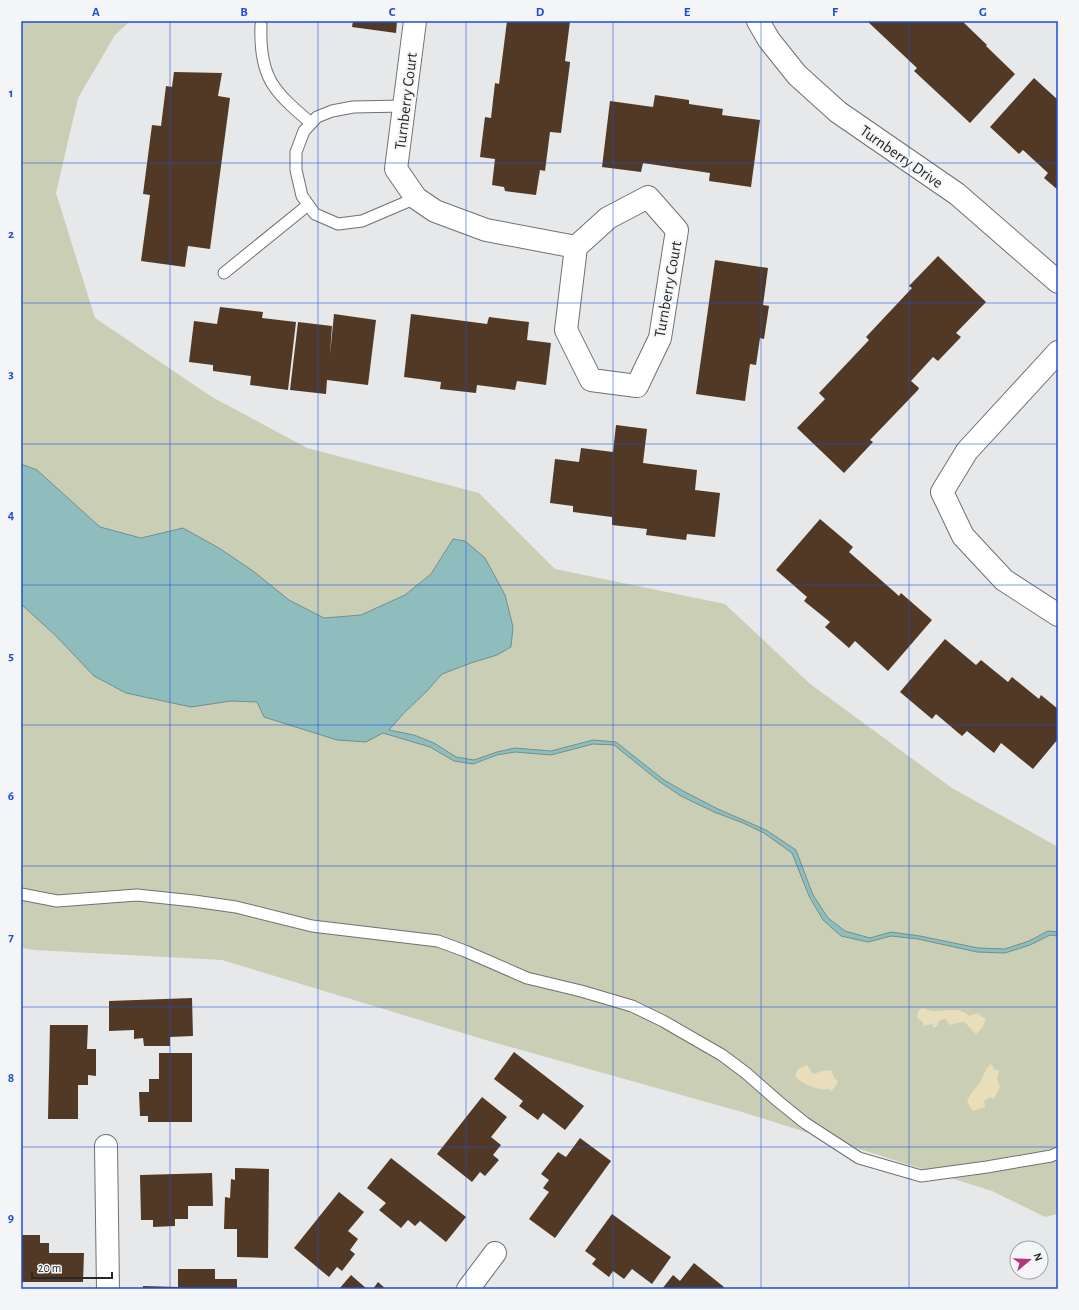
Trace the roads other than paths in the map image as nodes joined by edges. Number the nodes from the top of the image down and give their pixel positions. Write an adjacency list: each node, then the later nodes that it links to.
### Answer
1 (415, 21): 4 (street, Turnberry Court)
2 (758, 21): 10 (street, Turnberry Drive)
3 (261, 24): 5 (lane)
4 (404, 106): 5 (lane); 6 (street, Turnberry Court)
5 (311, 123): 7 (lane)
6 (416, 198): 7 (lane); 8 (street, Turnberry Court)
7 (308, 206): 9 (lane)
8 (576, 247): 8 (street, Turnberry Court)
9 (224, 273)
10 (1058, 282)
11 (1058, 352): 12 (street)
12 (1058, 615)
13 (21, 894): 15 (lane)
14 (106, 1146): 17 (street)
15 (1058, 1153)
16 (495, 1253): 18 (street)
17 (108, 1289)
18 (468, 1289)

